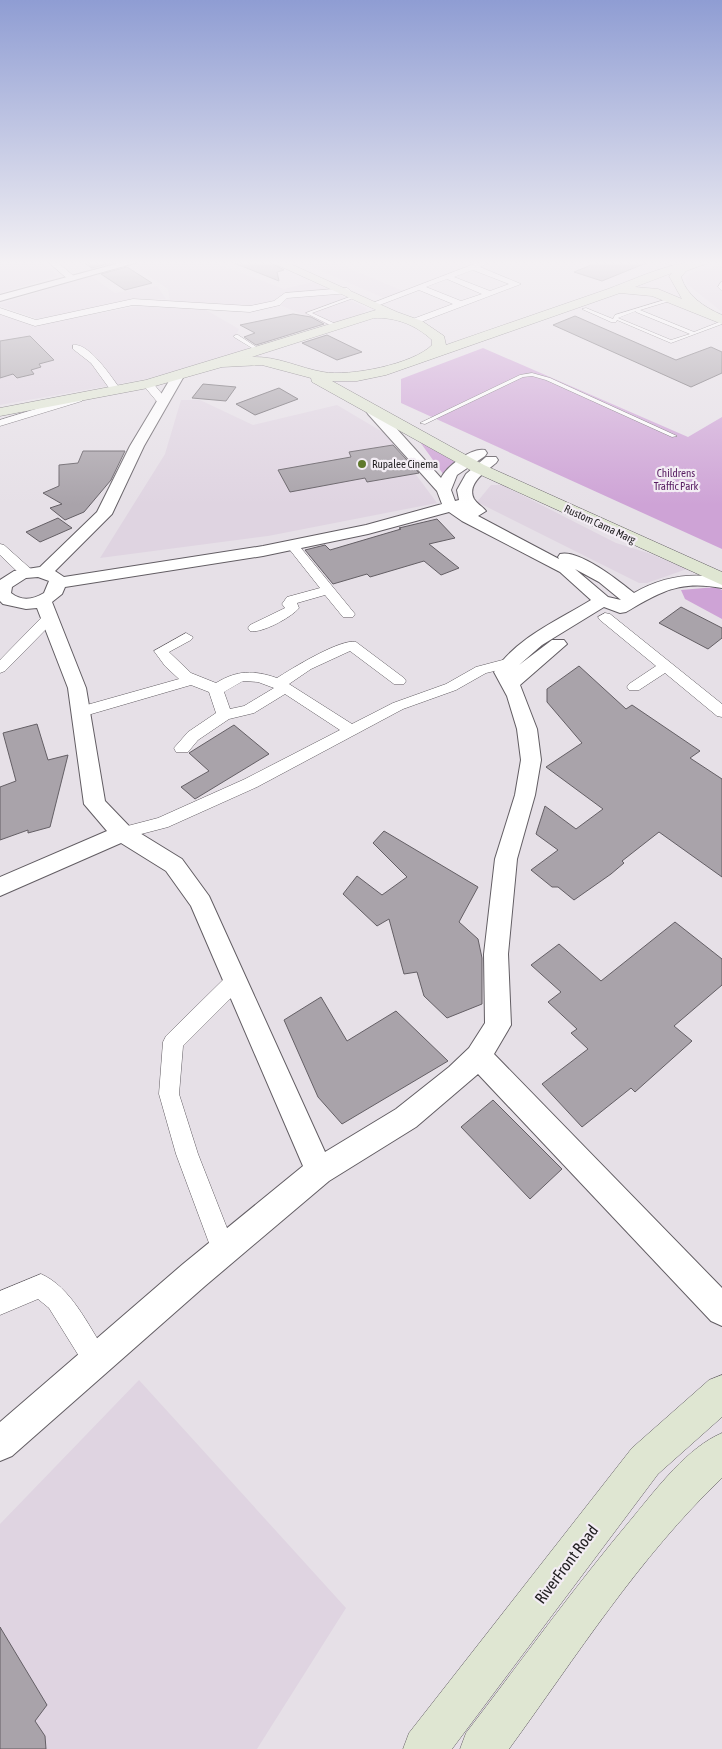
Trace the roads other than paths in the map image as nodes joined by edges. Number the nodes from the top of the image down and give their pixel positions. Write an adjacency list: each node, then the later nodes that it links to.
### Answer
1 (247, 343): 7 (lane)
2 (284, 343): 7 (main road)
3 (293, 343): 10 (main road, Rustom Cama Marg)
4 (439, 343): 8 (main road)
5 (467, 343): 8 (main road)
6 (76, 347): 14 (street)
7 (259, 350): 9 (main road)
8 (430, 355): 11 (main road)
9 (222, 363): 10 (main road); 12 (main road)
10 (299, 369): 11 (main road); 17 (main road, Rustom Cama Marg)
11 (381, 372): 20 (main road, Rustom Cama Marg)
12 (178, 376): 13 (main road); 16 (street)
13 (148, 384): 14 (main road); 16 (street)
14 (116, 390): 15 (main road)
15 (83, 397): 18 (main road); 19 (street)
16 (163, 402): 29 (street)
17 (373, 411): 22 (main road, Rustom Cama Marg); 23 (street)
18 (0, 412)
19 (0, 423)
20 (423, 424): 21 (lane); 22 (main road, Rustom Cama Marg)
21 (674, 436)
22 (479, 461): 23 (street); 24 (street); 28 (main road, Rustom Cama Marg); 31 (main road, Rustom Cama Marg)
23 (444, 490): 25 (street)
24 (468, 502): 25 (street); 35 (street)
25 (451, 506): 26 (street); 37 (street)
26 (292, 544): 32 (street); 34 (street)
27 (0, 548): 30 (street)
28 (722, 565)
29 (44, 572): 30 (street); 32 (street)
30 (26, 573): 33 (street)
31 (722, 581): 35 (street)
32 (58, 583): 36 (street)
33 (1, 589): 36 (street)
34 (328, 590): 38 (street); 39 (street)
35 (627, 604): 37 (street)
36 (47, 608): 42 (street); 49 (street)
37 (603, 609): 41 (street); 43 (street)
38 (348, 614)
39 (255, 628)
40 (186, 637): 44 (street)
41 (665, 666): 47 (street); 50 (street)
42 (0, 668)
43 (510, 674): 52 (street); 57 (street)
44 (191, 680): 48 (street); 49 (street)
45 (399, 681): 46 (street)
46 (281, 686): 48 (street); 51 (street); 52 (street)
47 (634, 687)
48 (216, 690): 51 (street)
49 (81, 712): 54 (street)
50 (722, 712)
51 (226, 714): 53 (street)
52 (351, 730): 54 (street)
53 (182, 748)
54 (122, 833): 55 (street); 56 (street)
55 (0, 887)
56 (236, 980): 58 (street); 59 (street)
57 (478, 1056): 58 (street); 61 (street)
58 (319, 1171): 59 (street)
59 (224, 1251): 62 (street)
60 (0, 1302): 62 (street)
61 (722, 1310)
62 (96, 1360): 64 (street)
63 (722, 1393): 66 (main road, RiverFront Road)
64 (0, 1444)
65 (722, 1452): 67 (main road)
66 (425, 1749)
67 (482, 1749)

